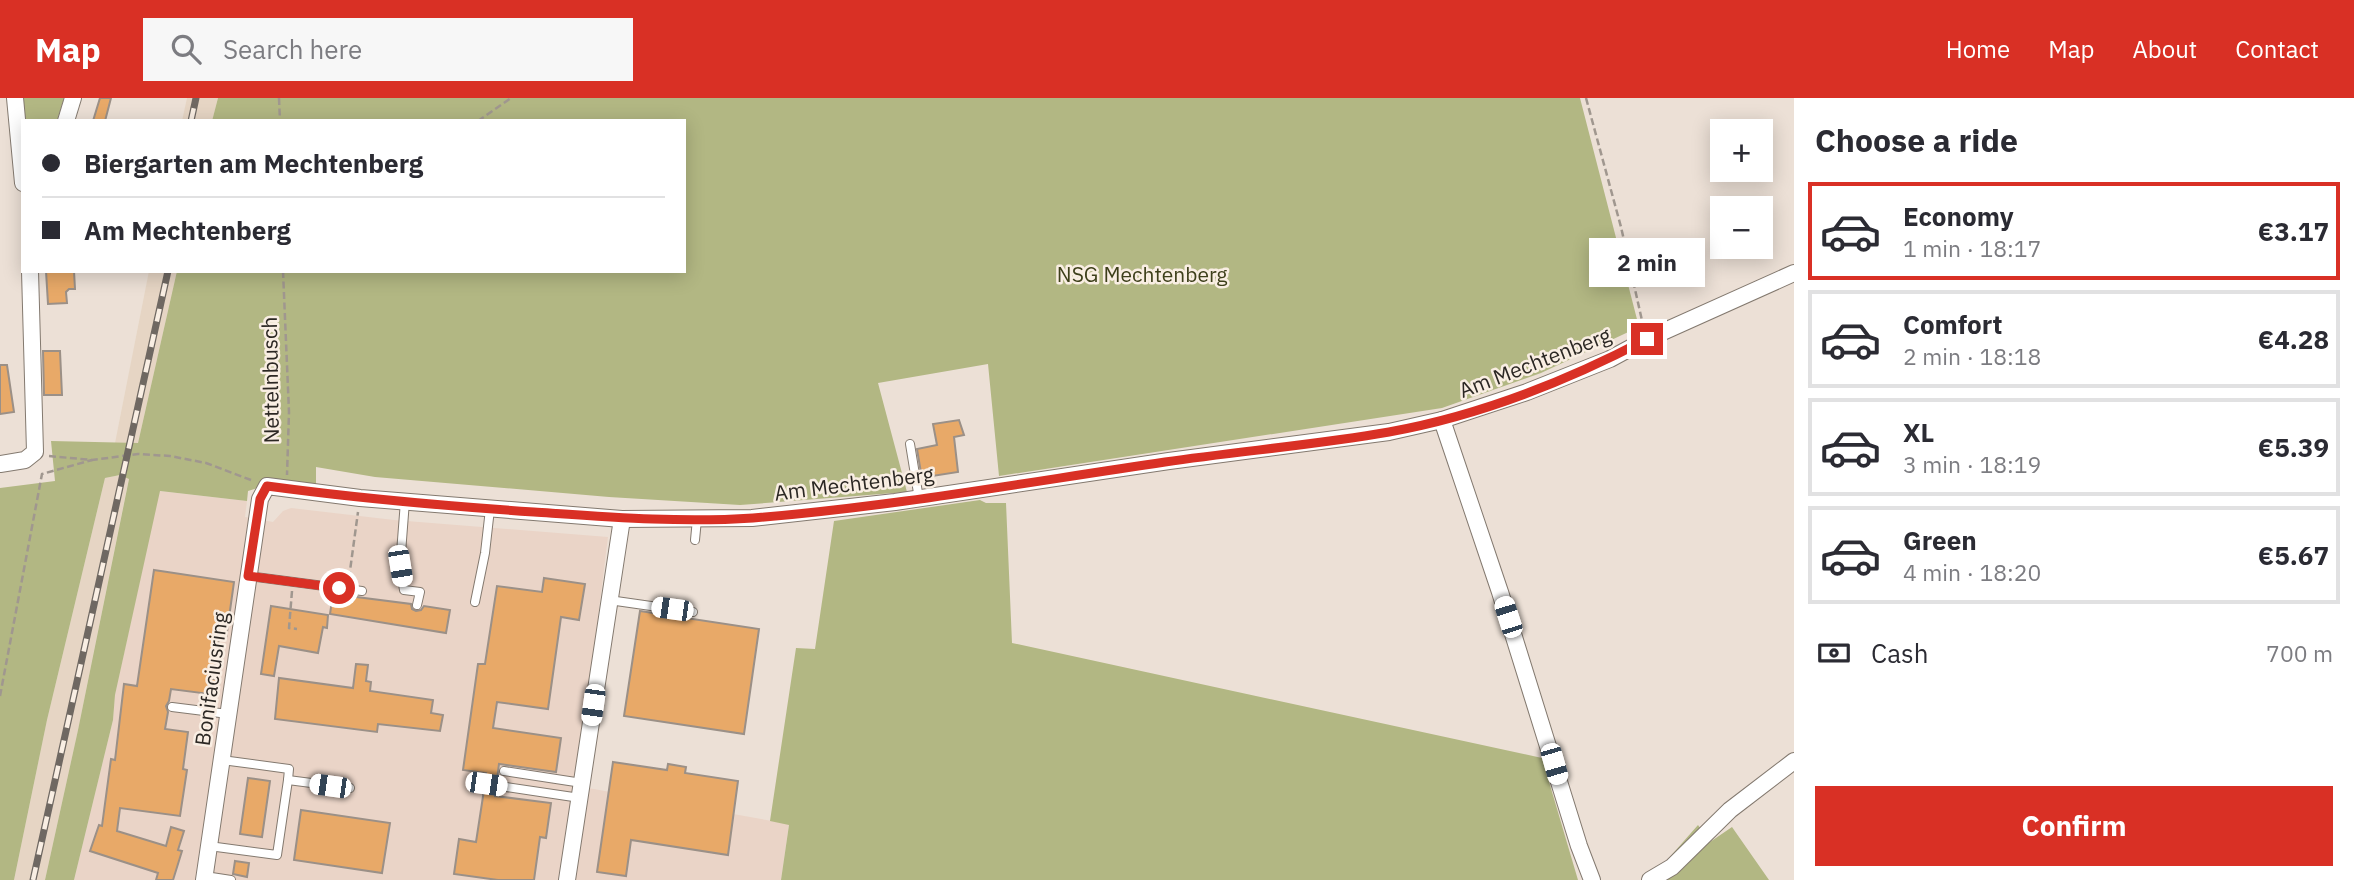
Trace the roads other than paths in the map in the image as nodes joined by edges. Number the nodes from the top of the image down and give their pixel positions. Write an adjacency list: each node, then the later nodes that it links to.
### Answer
1 (15, 98): 4 (street)
2 (73, 98): 3 (street)
3 (67, 119)
4 (21, 162)
5 (1794, 272): 7 (street, Am Mechtenberg)
6 (30, 273): 9 (street)
7 (1442, 420): 11 (street, Am Mechtenberg); 36 (street, Am Mechtenberg)
8 (910, 444): 11 (lane)
9 (0, 464)
10 (267, 486): 12 (street, Am Mechtenberg); 17 (street, Bonifaciusring)
11 (919, 499): 15 (street, Am Mechtenberg)
12 (405, 501): 13 (street, Am Mechtenberg); 21 (lane)
13 (491, 509): 14 (street, Am Mechtenberg); 20 (lane)
14 (622, 519): 15 (street, Am Mechtenberg); 19 (street)
15 (697, 519): 16 (lane)
16 (695, 540)
17 (248, 576): 18 (lane); 24 (street, Bonifaciusring)
18 (362, 592)
19 (609, 600): 22 (lane); 31 (street)
20 (475, 602)
21 (417, 605)
22 (693, 612)
23 (172, 707): 24 (lane)
24 (228, 714): 25 (street, Bonifaciusring)
25 (222, 760): 28 (lane); 32 (street, Bonifaciusring)
26 (1794, 761): 37 (street)
27 (504, 771): 31 (lane)
28 (288, 780): 30 (lane); 32 (lane)
29 (486, 784): 31 (lane)
30 (350, 788)
31 (581, 790): 35 (street)
32 (209, 846): 33 (street, Bonifaciusring)
33 (204, 878): 34 (lane)
34 (231, 880)
35 (567, 880)
36 (1592, 880)
37 (1650, 880)

